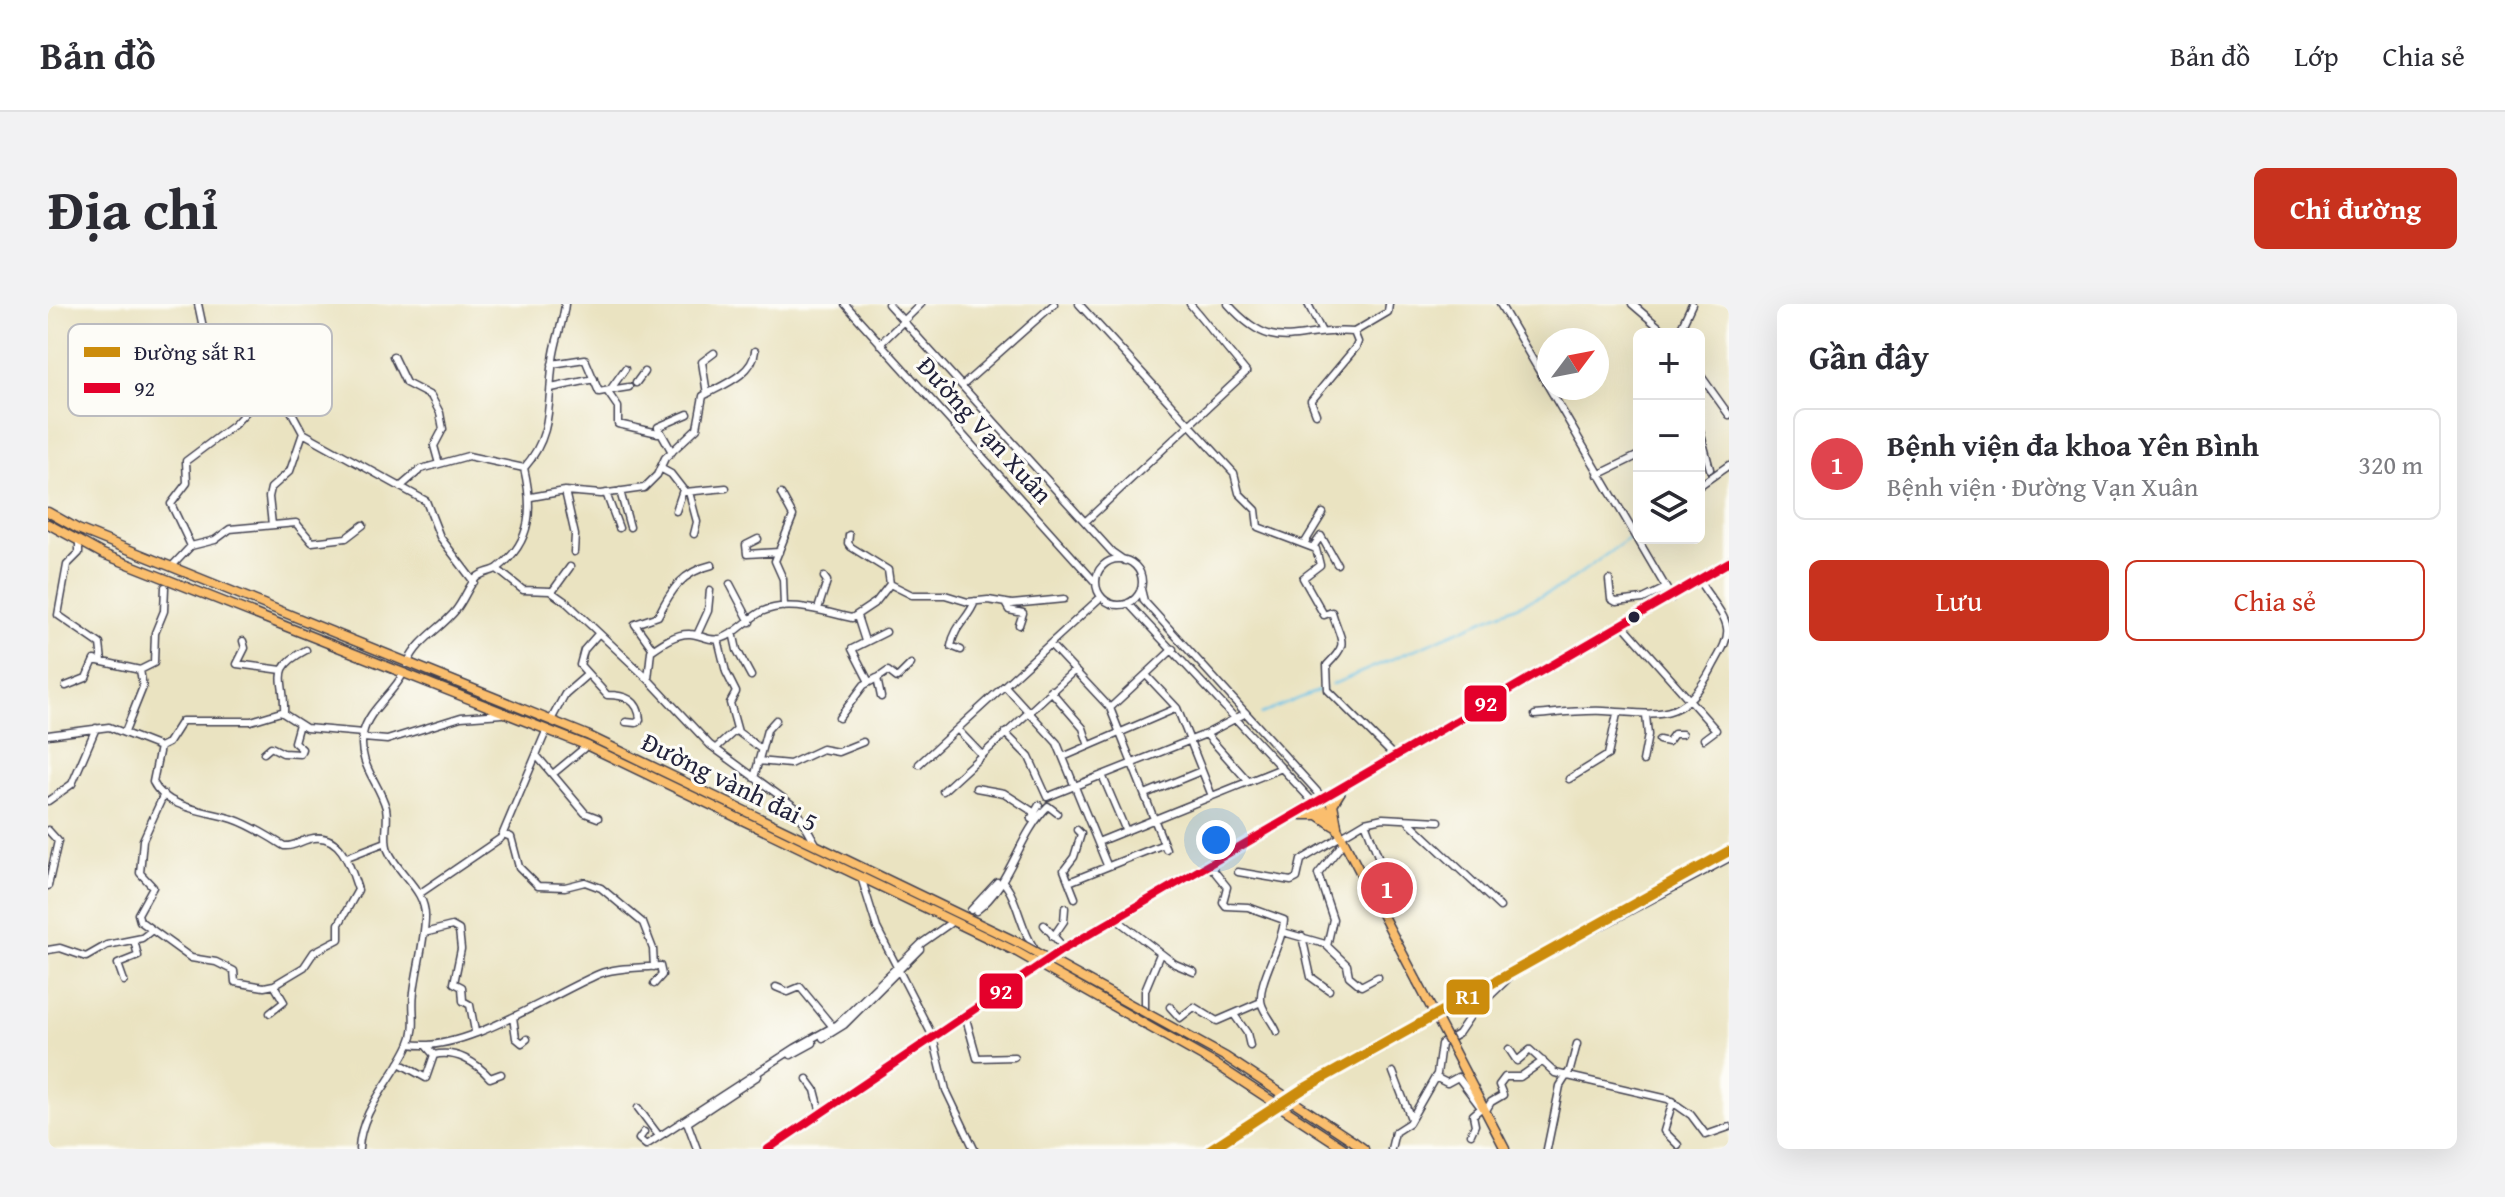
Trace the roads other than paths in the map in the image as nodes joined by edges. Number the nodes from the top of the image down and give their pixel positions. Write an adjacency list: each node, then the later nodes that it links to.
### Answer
1 (198, 304): 16 (street)
2 (565, 304): 25 (street)
3 (845, 304): 21 (street, Đường Vạn Xuân)
4 (888, 304): 15 (street, Đường Vạn Xuân)
5 (921, 304): 15 (street)
6 (1054, 304): 30 (street)
7 (1079, 304): 39 (street)
8 (1190, 304): 39 (street)
9 (1228, 304): 19 (street)
10 (1308, 304): 19 (street)
11 (1389, 304): 20 (street)
12 (1500, 304): 50 (street)
13 (1632, 304): 17 (street)
14 (1692, 304): 18 (street)
15 (904, 321): 21 (street); 30 (street, Đường Vạn Xuân)
16 (202, 324)
17 (1660, 328)
18 (1681, 328)
19 (1322, 332): 20 (street)
20 (1354, 332): 35 (street)
21 (880, 344): 91 (street, Đường Vạn Xuân)
22 (755, 351): 33 (street)
23 (714, 353): 33 (street)
24 (393, 356): 45 (street)
25 (552, 364): 28 (street); 31 (street)
26 (625, 369): 32 (street)
27 (644, 372): 32 (street)
28 (594, 379): 31 (street); 32 (street)
29 (1705, 381): 36 (street)
30 (963, 385): 63 (street, Đường Vạn Xuân)
31 (551, 388): 47 (street)
32 (609, 391): 41 (street)
33 (707, 394): 43 (street)
34 (688, 414): 41 (street)
35 (1316, 414)
36 (1729, 415)
37 (241, 416): 76 (street)
38 (294, 416): 40 (street)
39 (1190, 427): 63 (street); 74 (street)
40 (303, 433): 52 (street); 65 (street)
41 (658, 433): 43 (street)
42 (1705, 450): 49 (street)
43 (672, 452): 48 (street)
44 (1633, 458): 50 (street)
45 (439, 464): 47 (street); 52 (street)
46 (1729, 465): 51 (street)
47 (524, 468): 59 (street)
48 (660, 468): 55 (street); 56 (street)
49 (1710, 469)
50 (1598, 475): 67 (street)
51 (1705, 482)
52 (400, 487): 90 (street)
53 (726, 488): 56 (street)
54 (565, 491): 57 (street); 59 (street); 78 (street)
55 (620, 491): 57 (street); 68 (street)
56 (686, 491): 60 (street); 70 (street)
57 (606, 493): 69 (street)
58 (781, 494): 79 (street)
59 (531, 497): 86 (street)
60 (676, 511)
61 (48, 512): 125 (main road, Đường vành đai 5)
62 (1323, 513): 74 (street)
63 (1086, 521): 80 (street, Đường Vạn Xuân)
64 (48, 524): 130 (main road, Đường vành đai 5)
65 (272, 525): 66 (street); 76 (street)
66 (363, 525)
67 (1633, 526)
68 (630, 527)
69 (619, 528)
70 (694, 534)
71 (849, 535): 93 (street)
72 (758, 539): 79 (street)
73 (79, 543): 124 (street)
74 (1304, 544): 77 (street)
75 (1643, 544): 95 (street)
76 (191, 546): 82 (street)
77 (1313, 547): 83 (street); 181 (street)
78 (574, 552)
79 (779, 552): 105 (street)
80 (1125, 561): 91 (street); 96 (street)
81 (1729, 562): 89 (highway)
82 (174, 564)
83 (1337, 564)
84 (712, 565): 120 (street)
85 (570, 567): 98 (street)
86 (497, 569): 90 (street); 98 (street)
87 (824, 577): 106 (street)
88 (1609, 580): 95 (street)
89 (1699, 580): 100 (highway); 115 (street)
90 (474, 582): 125 (street)
91 (1096, 583): 99 (street)
92 (730, 584): 108 (street)
93 (890, 584): 102 (street); 107 (street)
94 (165, 587): 127 (street)
95 (1666, 588): 100 (street)
96 (1141, 589): 104 (street); 146 (street)
97 (710, 590): 114 (street)
98 (552, 592): 113 (street)
99 (1101, 597): 104 (street); 119 (street)
100 (1672, 598): 110 (highway)
101 (1064, 599): 103 (street)
102 (975, 601): 103 (street); 123 (street)
103 (1005, 603): 109 (street)
104 (1128, 603): 121 (street)
105 (784, 607): 106 (street); 108 (street)
106 (818, 609): 107 (street)
107 (857, 616): 118 (street)
108 (750, 622): 111 (street)
109 (1019, 625)
110 (1624, 626): 141 (street); 181 (highway)
111 (733, 632): 116 (street); 133 (street)
112 (886, 632): 118 (street)
113 (599, 633): 131 (street); 135 (street)
114 (697, 635): 116 (street); 120 (street)
115 (1728, 638): 141 (street)
116 (718, 639): 159 (street)
117 (243, 641): 128 (street)
118 (865, 641): 136 (street)
119 (1050, 644): 129 (street); 138 (street)
120 (653, 649): 135 (street)
121 (1173, 649): 132 (street); 152 (street)
122 (306, 650): 128 (street)
123 (961, 650)
124 (102, 661): 127 (street); 137 (street)
125 (407, 664): 130 (main road); 153 (main road, Đường vành đai 5)
126 (911, 664): 134 (street)
127 (140, 670): 161 (street)
128 (282, 670): 145 (street)
129 (1075, 670): 139 (street); 142 (street)
130 (403, 674): 147 (main road, Đường vành đai 5); 167 (street)
131 (588, 674): 153 (street); 155 (street)
132 (1146, 675): 142 (street); 143 (street)
133 (751, 676)
134 (878, 678): 136 (street); 140 (street)
135 (648, 679): 175 (street)
136 (869, 682): 151 (street)
137 (66, 686)
138 (1005, 686): 144 (street); 160 (street)
139 (1050, 690): 144 (street); 172 (street)
140 (881, 697)
141 (1689, 700): 150 (street); 169 (street)
142 (1110, 708): 163 (street)
143 (1177, 708): 163 (street); 170 (street)
144 (1028, 711): 162 (street); 180 (street)
145 (284, 712): 156 (street); 173 (street)
146 (1246, 713): 152 (street); 201 (street)
147 (510, 714): 158 (main road, Đường vành đai 5); 167 (street)
148 (1617, 714): 149 (street); 150 (street); 191 (street)
149 (1535, 715)
150 (1646, 715): 168 (street)
151 (839, 718)
152 (1237, 719): 164 (street); 186 (street)
153 (551, 720): 218 (main road, Đường vành đai 5)
154 (776, 720): 176 (street)
155 (626, 722)
156 (299, 724): 167 (street); 177 (street)
157 (96, 728): 161 (street); 166 (street); 200 (street)
158 (547, 729): 179 (street); 227 (main road, Đường vành đai 5)
159 (737, 729): 175 (street); 176 (street)
160 (957, 729): 178 (street); 185 (street)
161 (125, 732): 173 (street)
162 (1005, 733): 178 (street); 194 (street)
163 (1120, 733): 172 (street); 183 (street)
164 (1206, 734): 170 (street); 192 (street)
165 (1682, 734): 168 (street)
166 (48, 735)
167 (363, 736): 216 (street)
168 (1654, 738): 184 (street)
169 (1704, 739)
170 (1188, 740): 183 (street); 187 (street)
171 (863, 742): 182 (street)
172 (1089, 746): 180 (street)
173 (160, 747): 197 (street)
174 (583, 749): 188 (street)
175 (715, 749): 190 (street)
176 (761, 749): 182 (street)
177 (264, 753)
178 (981, 754): 196 (street)
179 (537, 756): 188 (street); 214 (street)
180 (1063, 757): 194 (street)
181 (1395, 757): 193 (highway)
182 (758, 761): 190 (street)
183 (1132, 761): 189 (street); 198 (street)
184 (1643, 761)
185 (919, 764)
186 (1282, 768): 192 (street); 201 (street)
187 (1201, 771): 198 (street); 199 (street)
188 (554, 773): 206 (street)
189 (1102, 775): 194 (street); 213 (street)
190 (754, 778): 218 (street)
191 (1569, 779)
192 (1248, 781): 199 (street)
193 (1352, 782): 201 (highway); 215 (highway)
194 (1074, 786): 217 (street)
195 (976, 788): 203 (street)
196 (943, 791)
197 (164, 794): 220 (street); 238 (street)
198 (1145, 794): 207 (street)
199 (1212, 796): 207 (street)
200 (48, 801)
201 (1318, 801): 205 (highway); 215 (main road)
202 (1039, 805): 203 (street)
203 (1035, 813): 228 (street)
204 (1057, 813): 228 (street)
205 (1292, 816): 215 (highway); 223 (highway)
206 (598, 818)
207 (1154, 819): 213 (street); 222 (street)
208 (1407, 820): 209 (street); 210 (street); 233 (street)
209 (1439, 821)
210 (1365, 822): 215 (street); 226 (street)
211 (48, 830): 230 (street)
212 (1077, 830): 229 (street)
213 (1126, 831): 217 (street)
214 (503, 834): 231 (street); 250 (street)
215 (1340, 835): 219 (street); 224 (street); 288 (main road, bridge)
216 (386, 842): 220 (street); 231 (street)
217 (1098, 842): 222 (street)
218 (817, 846): 245 (main road, Đường vành đai 5)
219 (1313, 852): 224 (street); 225 (street)
220 (347, 857): 256 (street)
221 (1729, 858): 283 (street)
222 (1107, 865): 229 (street)
223 (1210, 866): 235 (highway); 239 (street)
224 (1323, 867): 244 (street)
225 (1238, 872)
226 (1404, 872)
227 (861, 877): 245 (main road, Đường vành đai 5); 251 (street)
228 (1002, 881): 246 (street)
229 (1069, 882): 232 (street)
230 (48, 886)
231 (419, 894): 240 (street)
232 (1075, 898)
233 (1500, 907)
234 (1065, 908): 242 (street)
235 (1116, 919): 247 (highway); 249 (street)
236 (950, 925): 251 (street)
237 (1044, 925): 242 (street)
238 (151, 931): 243 (street); 256 (street)
239 (1283, 932): 241 (street); 259 (street)
240 (424, 933): 267 (street); 271 (street)
241 (1302, 936): 244 (street); 258 (street)
242 (1053, 937): 247 (street)
243 (134, 940): 248 (street); 254 (street)
244 (1327, 946): 253 (street)
245 (1017, 947): 301 (main road, Đường vành đai 5, bridge); 302 (main road, Đường vành đai 5, bridge)
246 (1034, 948)
247 (1065, 949): 262 (highway)
248 (48, 950)
249 (1160, 954): 252 (street); 266 (street)
250 (654, 967): 255 (street); 264 (street)
251 (897, 969): 265 (street); 269 (street); 285 (street)
252 (1194, 972)
253 (1378, 977)
254 (124, 981)
255 (654, 984)
256 (274, 985): 261 (street)
257 (776, 987): 265 (street)
258 (1329, 990)
259 (1261, 1002): 263 (street); 268 (street)
260 (1170, 1007): 263 (street)
261 (270, 1013)
262 (965, 1015): 269 (highway); 277 (street)
263 (1235, 1016): 273 (street)
264 (513, 1017): 267 (street); 270 (street)
265 (833, 1027): 285 (street)
266 (1145, 1027)
267 (475, 1031): 274 (street)
268 (1277, 1032)
269 (933, 1037): 289 (highway); 300 (street)
270 (527, 1039)
271 (410, 1044): 274 (street); 279 (street)
272 (1577, 1044): 282 (street)
273 (1250, 1046)
274 (427, 1047): 276 (street)
275 (1509, 1049): 278 (street)
276 (434, 1055): 279 (street); 281 (street)
277 (1014, 1057)
278 (1543, 1061): 282 (street); 288 (street)
279 (399, 1063): 297 (street)
280 (1393, 1072): 290 (street)
281 (501, 1074)
282 (1566, 1076): 286 (street); 305 (street)
283 (1435, 1077): 288 (street); 290 (street)
284 (807, 1079): 289 (street)
285 (743, 1083): 291 (street)
286 (1673, 1101): 292 (street); 296 (street)
287 (638, 1108): 295 (street)
288 (1482, 1110): 294 (street); 304 (main road)
289 (821, 1113): 299 (highway)
290 (1411, 1119): 303 (street)
291 (686, 1121): 295 (street); 298 (street)
292 (1729, 1127)
293 (644, 1132): 295 (street)
294 (1471, 1134)
295 (659, 1136)
296 (1678, 1145)
297 (359, 1149)
298 (697, 1149)
299 (768, 1149)
300 (974, 1149)
301 (1345, 1149)
302 (1364, 1149)
303 (1391, 1149)
304 (1505, 1149)
305 (1547, 1149)

